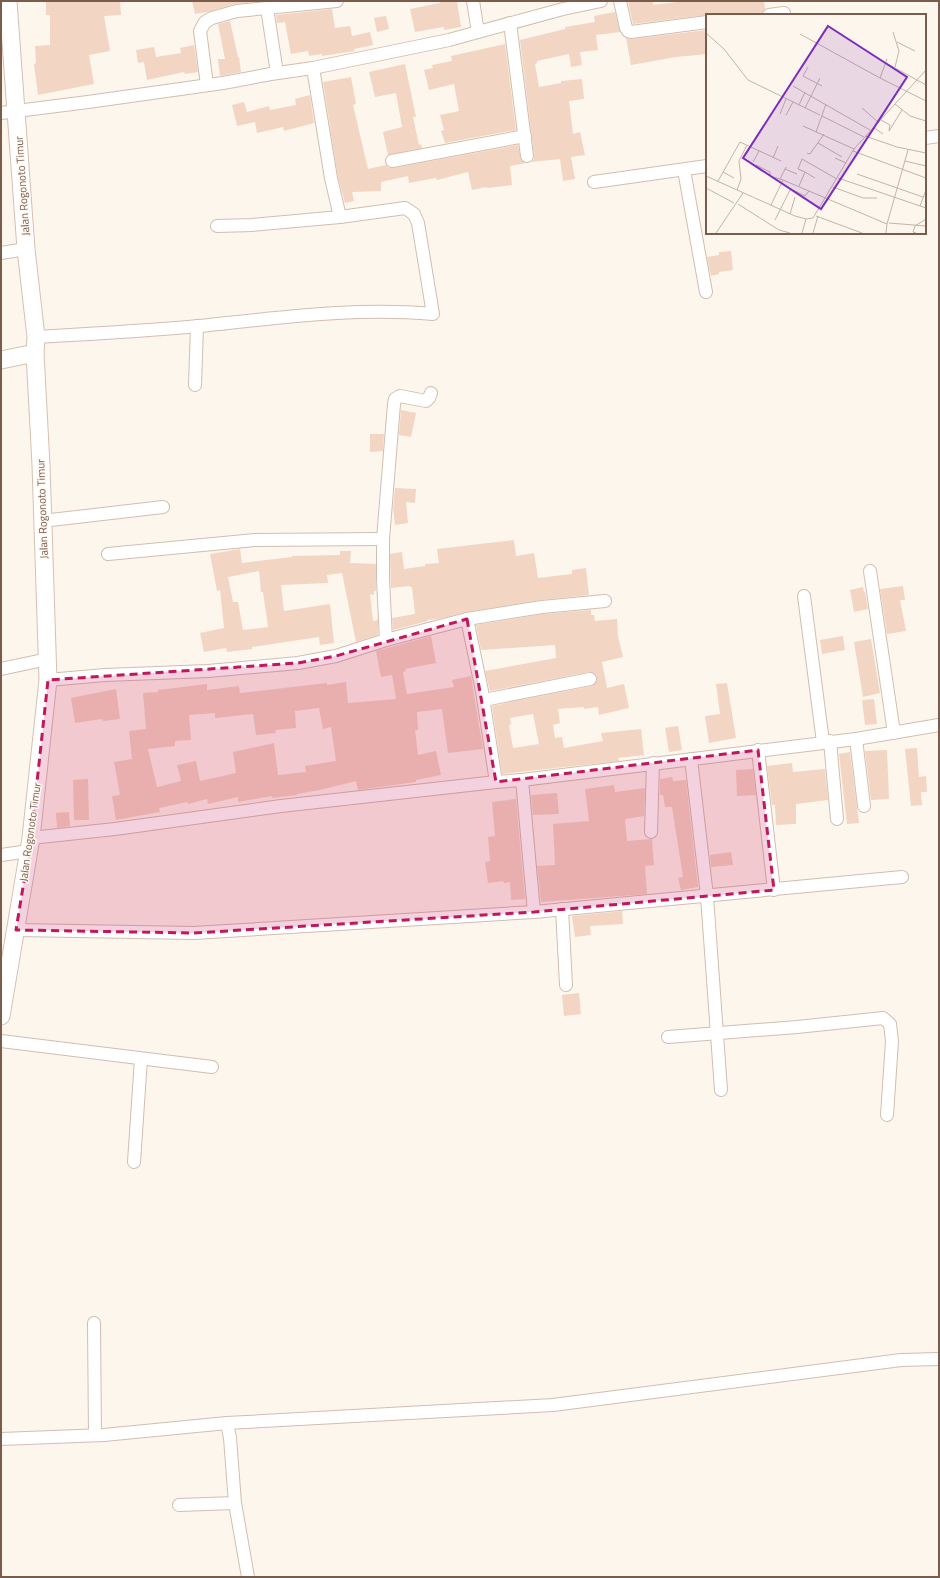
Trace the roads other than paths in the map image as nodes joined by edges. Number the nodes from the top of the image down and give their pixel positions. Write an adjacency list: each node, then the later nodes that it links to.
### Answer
1 (8, 1): 15 (street, Jalan Rogonoto Timur)
2 (337, 1): 6 (street)
3 (473, 1): 11 (street)
4 (601, 1): 10 (street)
5 (620, 1): 9 (street)
6 (267, 8): 13 (street); 14 (street)
7 (784, 13): 8 (street)
8 (776, 14)
9 (706, 22)
10 (510, 23): 11 (street); 16 (street)
11 (478, 32): 12 (street)
12 (312, 68): 13 (street); 24 (street)
13 (277, 73): 14 (street)
14 (207, 85): 15 (street)
15 (9, 111): 26 (street, Jalan Rogonoto Timur)
16 (525, 136): 19 (street); 20 (street)
17 (939, 136): 18 (street)
18 (926, 138)
19 (527, 156)
20 (392, 161)
21 (706, 166): 22 (street)
22 (684, 170): 23 (street); 28 (street)
23 (594, 182)
24 (340, 217): 25 (street); 29 (street)
25 (217, 226)
26 (26, 249): 27 (street); 30 (street, Jalan Rogonoto Timur)
27 (1, 253)
28 (706, 292)
29 (198, 326): 30 (street); 32 (street)
30 (35, 345): 31 (street); 35 (street, Jalan Rogonoto Timur)
31 (1, 360)
32 (195, 385)
33 (431, 393): 36 (street)
34 (163, 507): 35 (street)
35 (42, 521): 43 (street, Jalan Rogonoto Timur)
36 (383, 538): 37 (street); 42 (street)
37 (108, 554)
38 (870, 571): 49 (street)
39 (804, 596): 51 (street)
40 (605, 600): 41 (street)
41 (467, 619): 42 (street); 47 (street)
42 (386, 640): 46 (street)
43 (48, 659): 44 (street); 46 (street, Jalan Rogonoto Timur)
44 (1, 669)
45 (590, 679): 47 (street)
46 (48, 680): 60 (street, Jalan Rogonoto Timur)
47 (484, 700): 56 (street)
48 (939, 725): 49 (street)
49 (894, 733): 50 (street)
50 (856, 739): 51 (street); 57 (street)
51 (827, 741): 52 (street); 58 (street)
52 (758, 750): 53 (street); 63 (street)
53 (691, 759): 54 (street); 64 (street)
54 (653, 763): 55 (street); 59 (street)
55 (522, 780): 56 (street); 66 (street)
56 (496, 782): 60 (street)
57 (864, 806)
58 (837, 820)
59 (651, 832)
60 (30, 844): 61 (street); 67 (street, Jalan Rogonoto Timur)
61 (1, 856)
62 (902, 877): 63 (street)
63 (774, 890): 64 (street)
64 (707, 896): 65 (street); 71 (street)
65 (562, 909): 66 (street); 69 (street)
66 (534, 912): 67 (street)
67 (16, 930): 68 (street, Jalan Rogonoto Timur)
68 (5, 970): 70 (street, Jalan Rogonoto Timur)
69 (566, 985)
70 (1, 1016)
71 (717, 1033): 72 (street); 76 (street); 77 (street)
72 (668, 1037)
73 (1, 1040): 74 (street)
74 (141, 1059): 75 (street); 78 (street)
75 (212, 1067)
76 (721, 1090)
77 (887, 1115)
78 (134, 1162)
79 (94, 1323): 82 (street)
80 (939, 1359): 81 (street)
81 (227, 1422): 82 (street); 84 (street)
82 (95, 1435): 83 (street)
83 (1, 1439)
84 (235, 1503): 85 (street); 86 (street)
85 (179, 1505)
86 (248, 1577)

